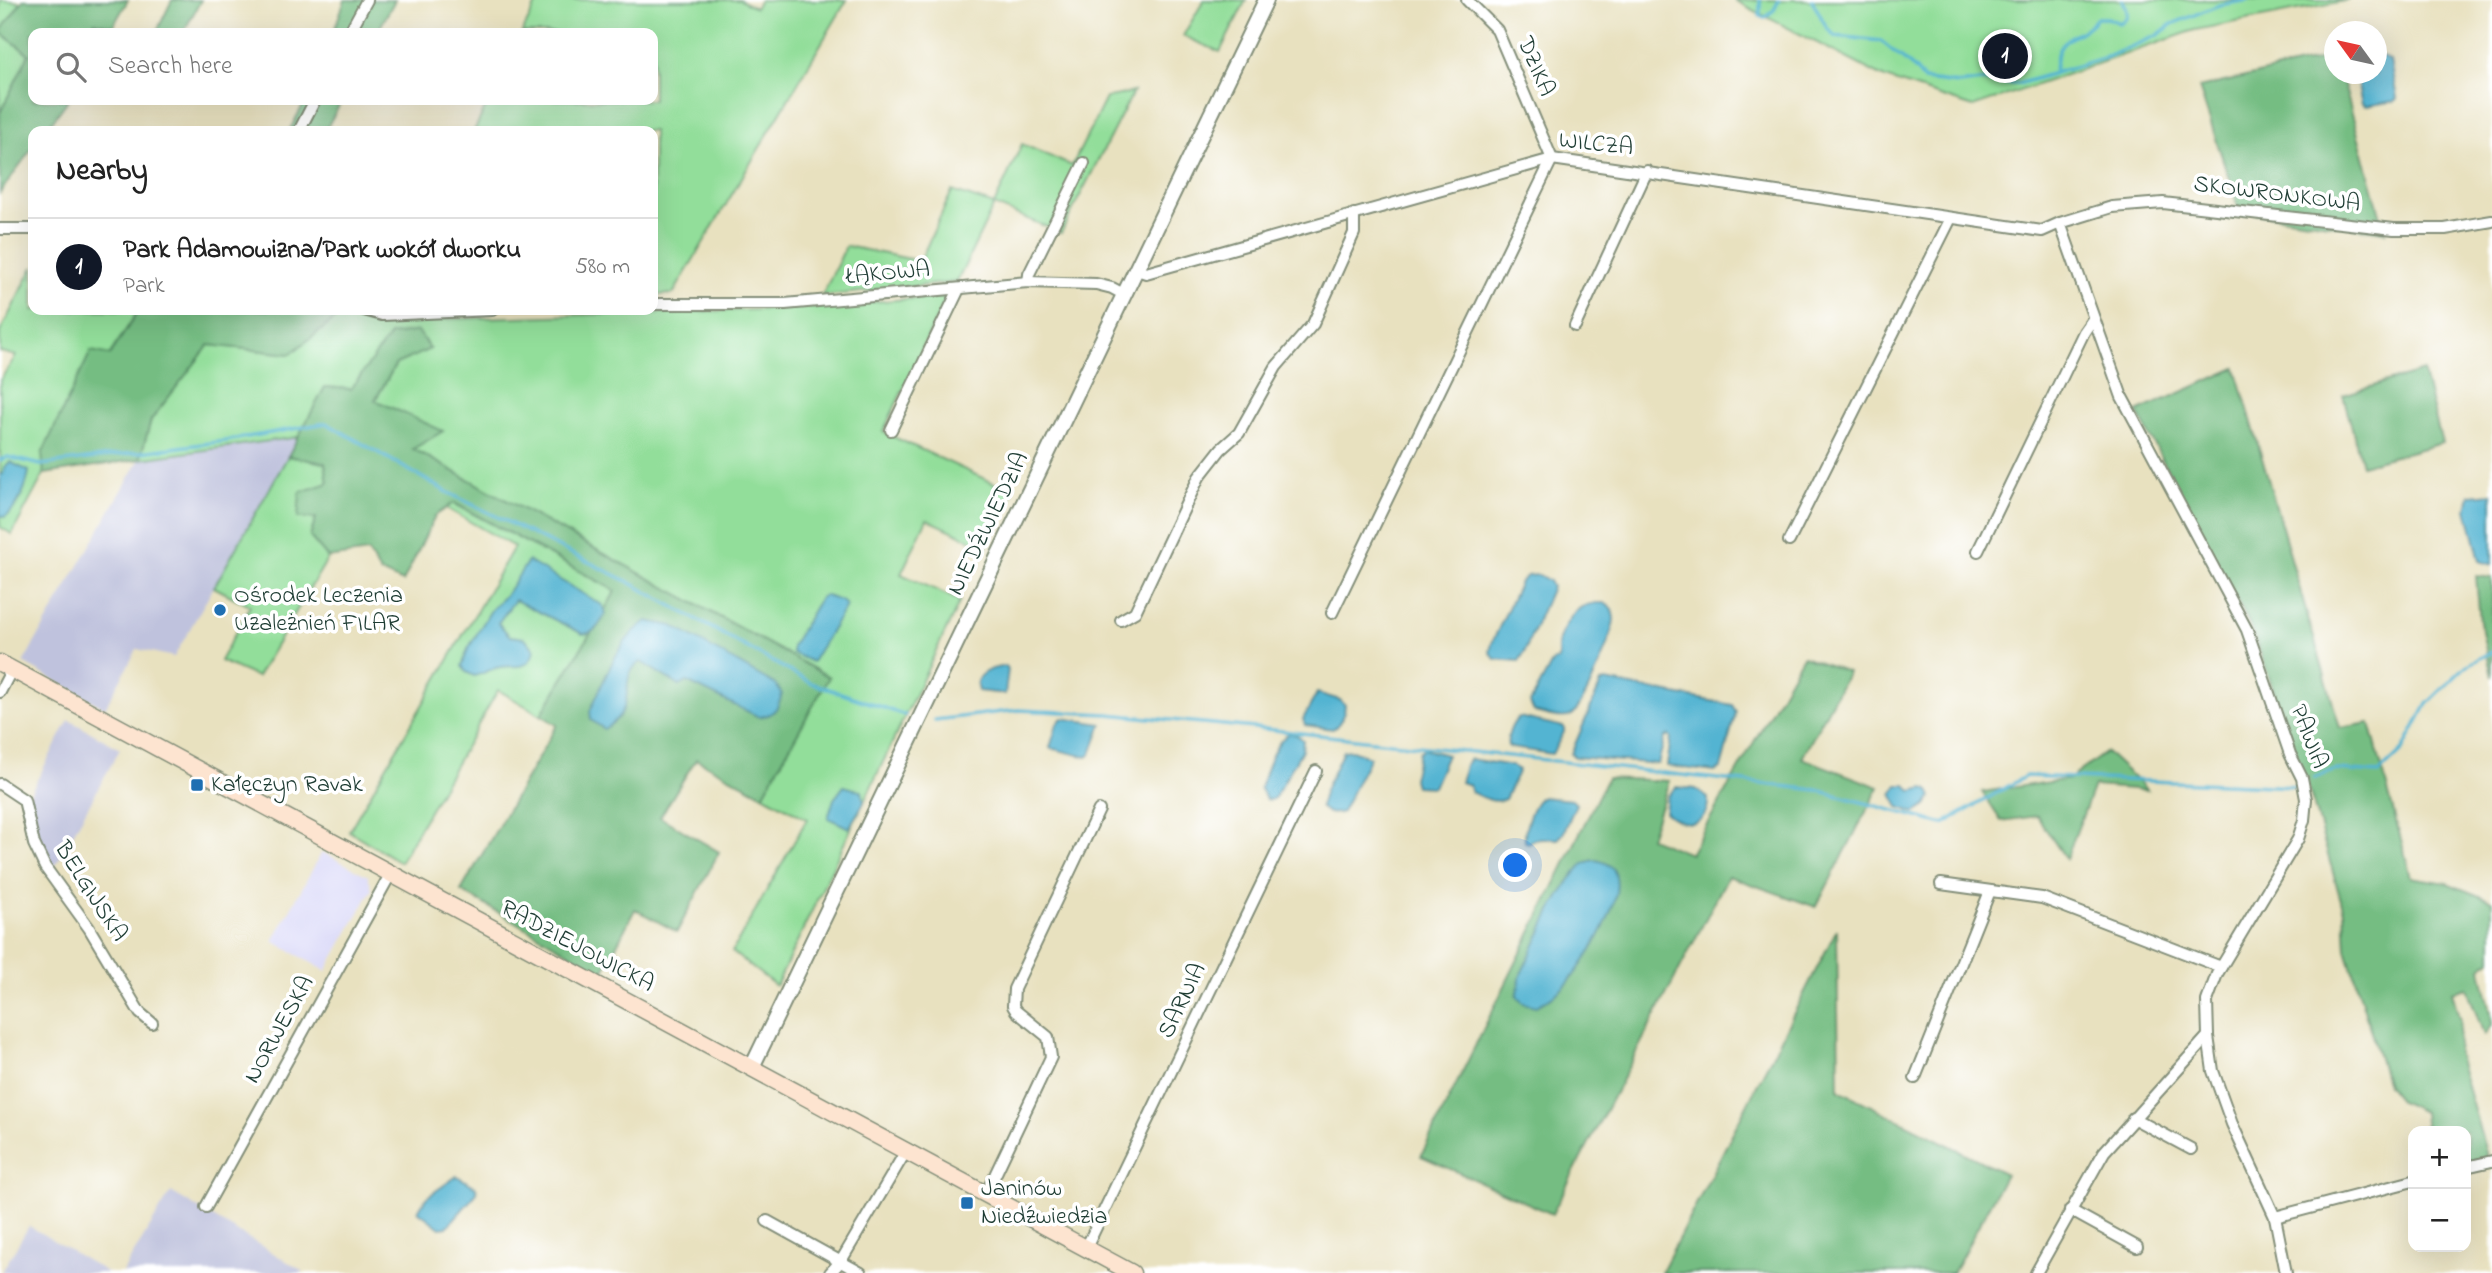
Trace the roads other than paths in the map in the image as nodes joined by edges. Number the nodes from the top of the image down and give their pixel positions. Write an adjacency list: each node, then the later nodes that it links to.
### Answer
1 (367, 0): 4 (street)
2 (1266, 0): 16 (street, NIEDŹWIEDZIA)
3 (1467, 0): 7 (street, DZIKA)
4 (352, 28)
5 (312, 105): 6 (street)
6 (302, 126)
7 (1552, 159): 9 (street, WILCZA); 10 (street, WILCZA); 26 (street)
8 (1084, 163): 17 (street)
9 (1647, 171): 11 (street, WILCZA); 22 (street)
10 (1354, 214): 16 (street, WILCZA); 27 (street)
11 (1951, 218): 13 (street, WILCZA); 24 (street)
12 (2492, 221): 13 (street, SKOWRONKOWA)
13 (2060, 223): 21 (street, PAWIA)
14 (0, 229): 15 (street)
15 (28, 229)
16 (1136, 270): 19 (street, NIEDŹWIEDZIA)
17 (1028, 282): 18 (street, ŁĄKOWA); 19 (street, ŁĄKOWA)
18 (959, 289): 20 (street, ŁĄKOWA); 23 (street)
19 (1125, 295): 39 (street, NIEDŹWIEDZIA)
20 (658, 304)
21 (2094, 319): 25 (street); 36 (street, PAWIA)
22 (1575, 326)
23 (891, 430)
24 (1789, 541)
25 (1978, 551)
26 (1332, 613)
27 (1121, 620)
28 (6, 666): 29 (street); 33 (main road, RADZIEJOWICKA)
29 (0, 692)
30 (1316, 771): 53 (street, SARNIA)
31 (0, 784): 37 (street, BELGIJSKA)
32 (1098, 810): 47 (street)
33 (391, 873): 39 (main road, RADZIEJOWICKA); 48 (street, NORWESKA)
34 (1941, 884): 35 (street)
35 (1990, 891): 36 (street); 40 (street)
36 (2221, 967): 38 (street, PAWIA)
37 (152, 1023)
38 (2208, 1036): 41 (street); 50 (street, PAWIA)
39 (752, 1068): 43 (main road, RADZIEJOWICKA)
40 (1915, 1078)
41 (2133, 1118): 42 (street); 49 (street)
42 (2190, 1149)
43 (906, 1151): 47 (main road, RADZIEJOWICKA); 54 (street)
44 (2492, 1161): 45 (street)
45 (2471, 1166)
46 (2408, 1182): 50 (street)
47 (986, 1194): 53 (main road, RADZIEJOWICKA)
48 (206, 1207)
49 (2070, 1210): 52 (street); 58 (street)
50 (2275, 1217): 59 (street, PAWIA)
51 (767, 1221): 54 (street)
52 (2137, 1247)
53 (1086, 1248): 57 (main road, RADZIEJOWICKA)
54 (841, 1261): 55 (street); 56 (street)
55 (830, 1273)
56 (860, 1273)
57 (1132, 1273)
58 (2036, 1273)
59 (2286, 1273)

